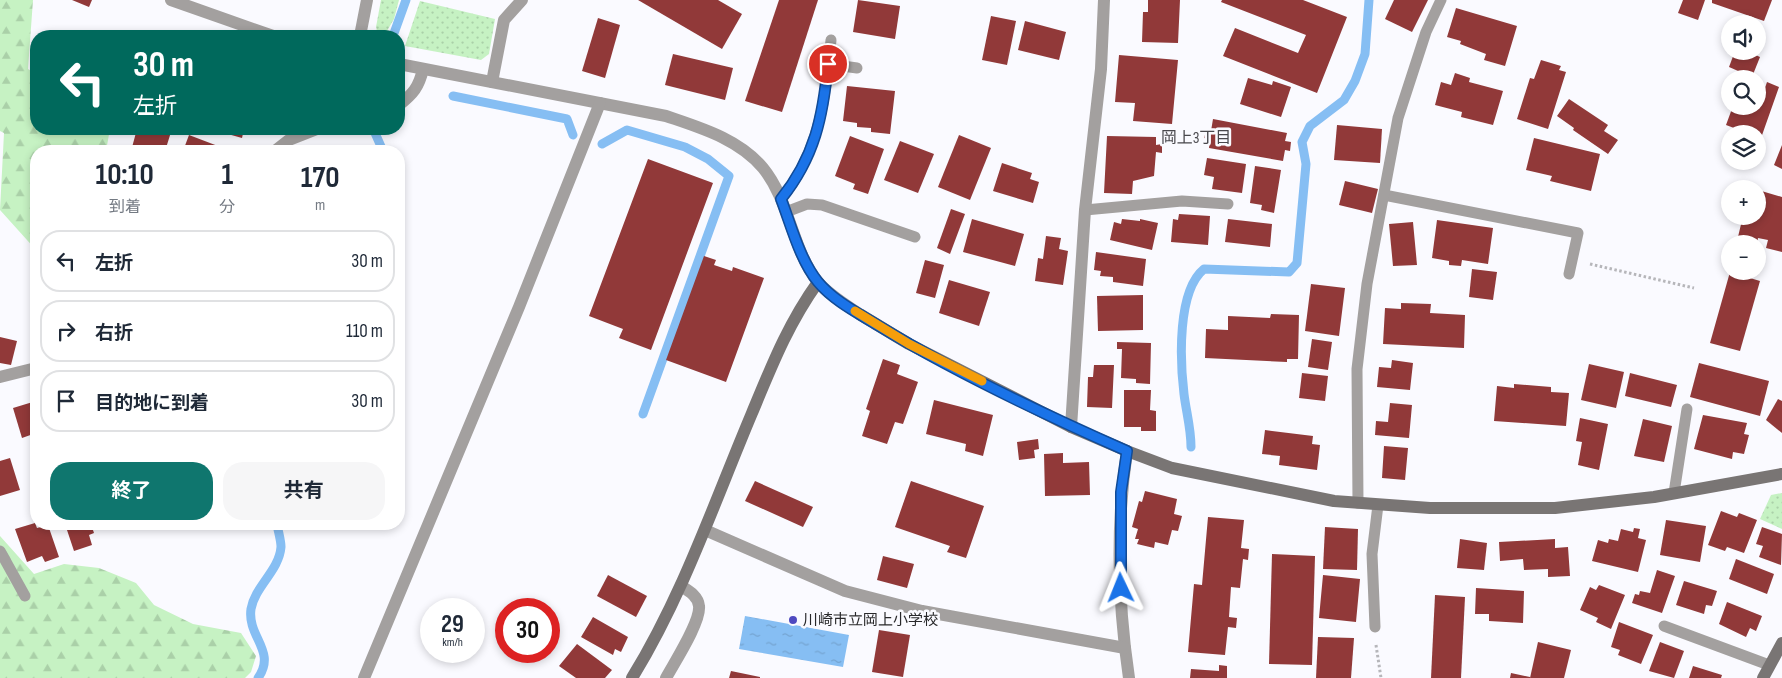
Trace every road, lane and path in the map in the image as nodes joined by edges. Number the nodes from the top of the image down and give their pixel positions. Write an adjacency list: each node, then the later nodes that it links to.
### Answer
1 (171, 0): 6 (street)
2 (368, 0): 7 (street)
3 (522, 0): 13 (street)
4 (1104, 0): 21 (street)
5 (1441, 0): 18 (lane)
6 (257, 30)
7 (361, 30)
8 (831, 40): 9 (lane)
9 (828, 64): 11 (lane); 19 (lane)
10 (405, 65): 12 (street)
11 (857, 68)
12 (423, 69): 13 (street); 14 (street)
13 (492, 82): 15 (street)
14 (405, 100)
15 (600, 103): 19 (street); 46 (street)
16 (302, 135): 17 (street)
17 (283, 145)
18 (1384, 195): 24 (lane); 35 (lane)
19 (781, 199): 22 (street)
20 (1228, 204): 21 (lane)
21 (1085, 210): 31 (street)
22 (786, 212): 23 (lane); 26 (street)
23 (915, 237)
24 (1572, 259): 25 (lane); 27 (path)
25 (1569, 274)
26 (818, 282): 31 (street); 37 (street)
27 (1694, 288)
28 (30, 370): 29 (street)
29 (0, 377)
30 (1687, 409): 34 (lane)
31 (1071, 426): 32 (street)
32 (1127, 451): 35 (street); 44 (street)
33 (1782, 474): 34 (street)
34 (1674, 493): 36 (street)
35 (1358, 503): 36 (street)
36 (1378, 505): 42 (lane)
37 (705, 530): 39 (street); 44 (street)
38 (0, 550): 40 (lane)
39 (681, 586): 47 (street); 48 (street)
40 (26, 596)
41 (1664, 626): 45 (lane)
42 (1375, 627): 50 (path)
43 (1782, 643): 45 (street)
44 (1124, 648): 49 (street)
45 (1769, 665): 51 (street)
46 (364, 678)
47 (632, 678)
48 (666, 678)
49 (1129, 678)
50 (1381, 678)
51 (1763, 678)

